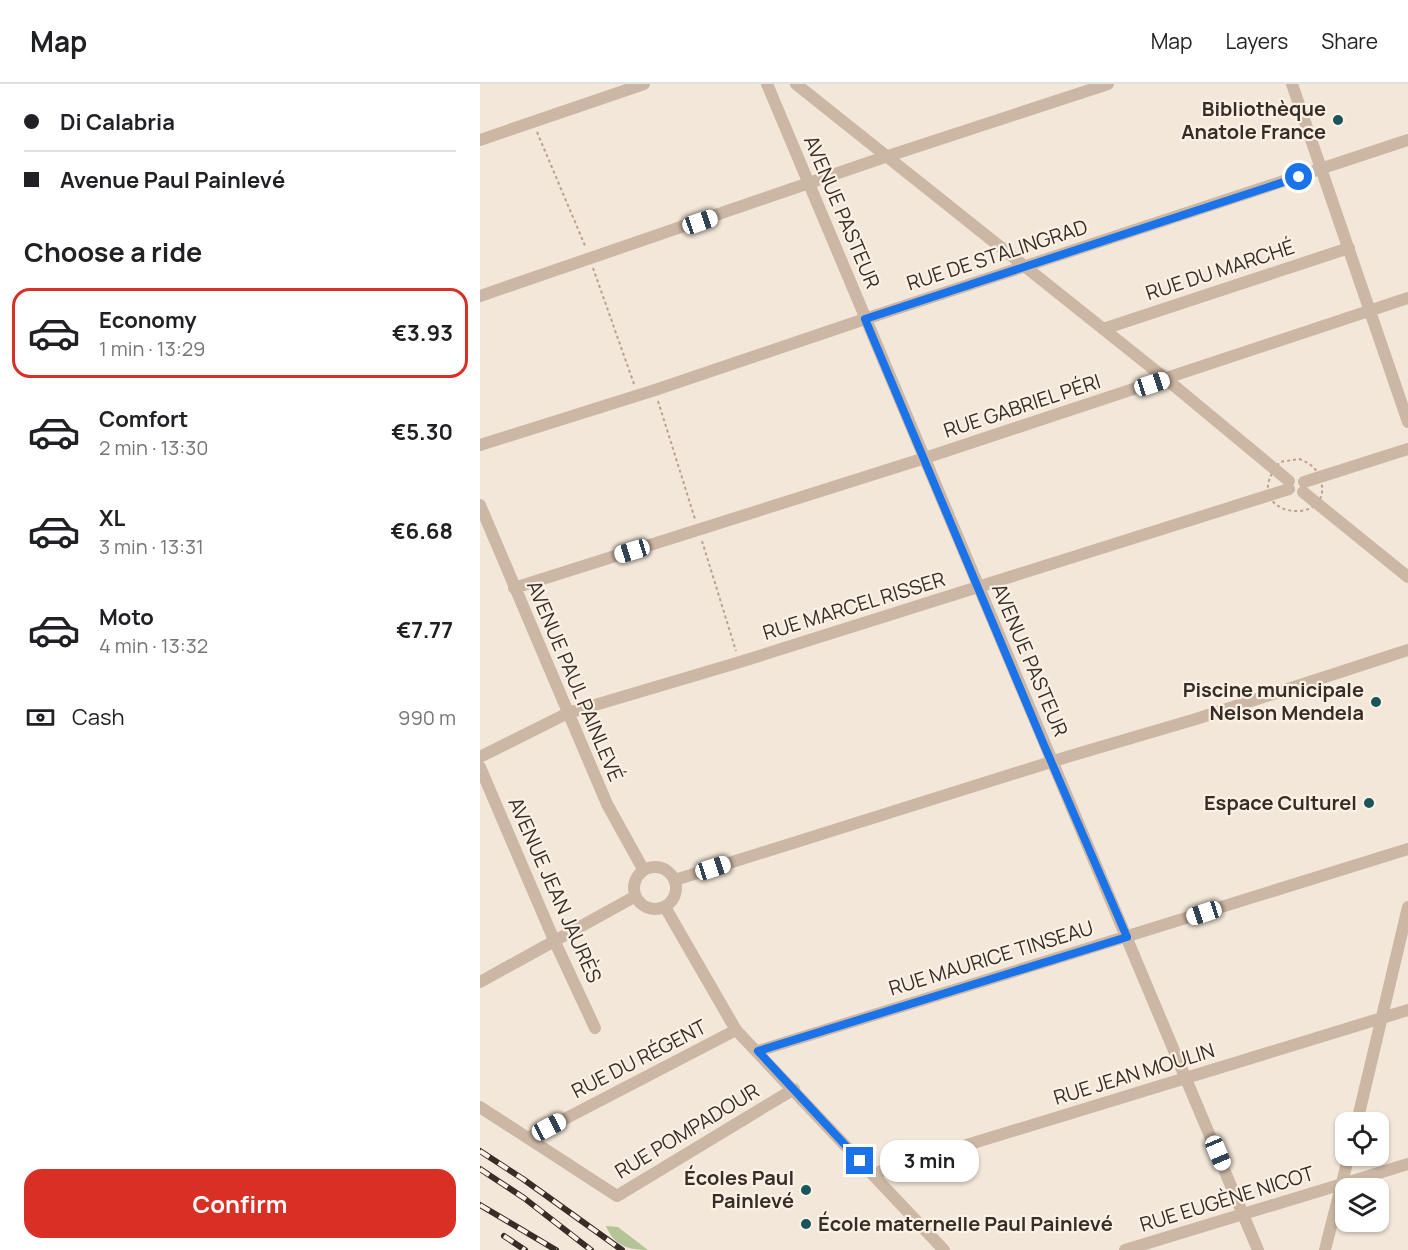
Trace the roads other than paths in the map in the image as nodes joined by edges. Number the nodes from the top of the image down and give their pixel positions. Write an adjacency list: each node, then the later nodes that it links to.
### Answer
1 (644, 84): 6 (street)
2 (767, 84): 10 (street, AVENUE PASTEUR)
3 (796, 84): 8 (street)
4 (1108, 84): 8 (street)
5 (1292, 84): 9 (street)
6 (480, 140)
7 (1408, 140): 9 (street, RUE DE STALINGRAD)
8 (887, 157): 10 (street); 12 (street)
9 (1321, 169): 11 (street); 12 (street, RUE DE STALINGRAD)
10 (810, 184): 13 (street); 16 (street, AVENUE PASTEUR)
11 (1348, 248): 15 (street); 17 (street, RUE DU MARCHÉ)
12 (1023, 267): 16 (street, RUE DE STALINGRAD); 17 (street)
13 (480, 296)
14 (1408, 298): 15 (street, RUE GABRIEL PÉRI)
15 (1369, 311): 18 (street, RUE GABRIEL PÉRI); 19 (street)
16 (865, 319): 20 (street, RUE DE STALINGRAD); 22 (street, AVENUE PASTEUR)
17 (1103, 329): 18 (street)
18 (1166, 379): 22 (street, RUE GABRIEL PÉRI); 23 (street)
19 (1408, 422)
20 (480, 445)
21 (1408, 449): 24 (street)
22 (925, 458): 27 (street, AVENUE PASTEUR); 28 (street, RUE GABRIEL PÉRI)
23 (1289, 485): 24 (street); 27 (street, RUE MARCEL RISSER)
24 (1304, 487): 26 (street)
25 (480, 505): 28 (street, AVENUE PAUL PAINLEVÉ)
26 (1408, 577)
27 (978, 587): 30 (street, RUE MARCEL RISSER); 32 (street, AVENUE PASTEUR)
28 (514, 588): 30 (street, AVENUE PAUL PAINLEVÉ)
29 (1408, 650): 32 (street)
30 (568, 713): 31 (street, RUE MARCEL RISSER); 36 (street, AVENUE PAUL PAINLEVÉ)
31 (480, 756)
32 (1051, 762): 37 (street); 41 (street, AVENUE PASTEUR)
33 (480, 767): 34 (street, AVENUE JEAN JAURÈS)
34 (484, 790): 42 (street, AVENUE JEAN JAURÈS)
35 (1408, 849): 41 (street, RUE MAURICE TINSEAU)
36 (643, 869): 37 (street); 38 (street)
37 (675, 880): 39 (street)
38 (634, 897): 39 (street); 42 (street)
39 (665, 907): 47 (street)
40 (1408, 907): 45 (street)
41 (1127, 937): 48 (street, RUE MAURICE TINSEAU); 49 (street, AVENUE PASTEUR)
42 (554, 940): 43 (street); 46 (street, AVENUE JEAN JAURÈS)
43 (480, 982)
44 (1408, 1010): 45 (street, RUE JEAN MOULIN)
45 (1382, 1019): 49 (street, RUE JEAN MOULIN); 52 (street)
46 (595, 1028)
47 (736, 1030): 48 (street); 53 (street, RUE DU RÉGENT)
48 (758, 1051): 50 (street)
49 (1187, 1078): 55 (street, RUE JEAN MOULIN); 59 (street, AVENUE PASTEUR)
50 (794, 1089): 53 (street, RUE POMPADOUR); 55 (street)
51 (480, 1107): 53 (street, RUE POMPADOUR)
52 (1359, 1112)
53 (528, 1138)
54 (1408, 1164): 56 (street, RUE EUGÈNE NICOT)
55 (872, 1174): 60 (street)
56 (1363, 1178)
57 (1335, 1187): 59 (street, RUE EUGÈNE NICOT)
58 (1335, 1209): 63 (street)
59 (1243, 1214): 61 (street, RUE EUGÈNE NICOT); 62 (street, AVENUE PASTEUR)
60 (944, 1250)
61 (1125, 1250)
62 (1258, 1250)
63 (1325, 1250)

